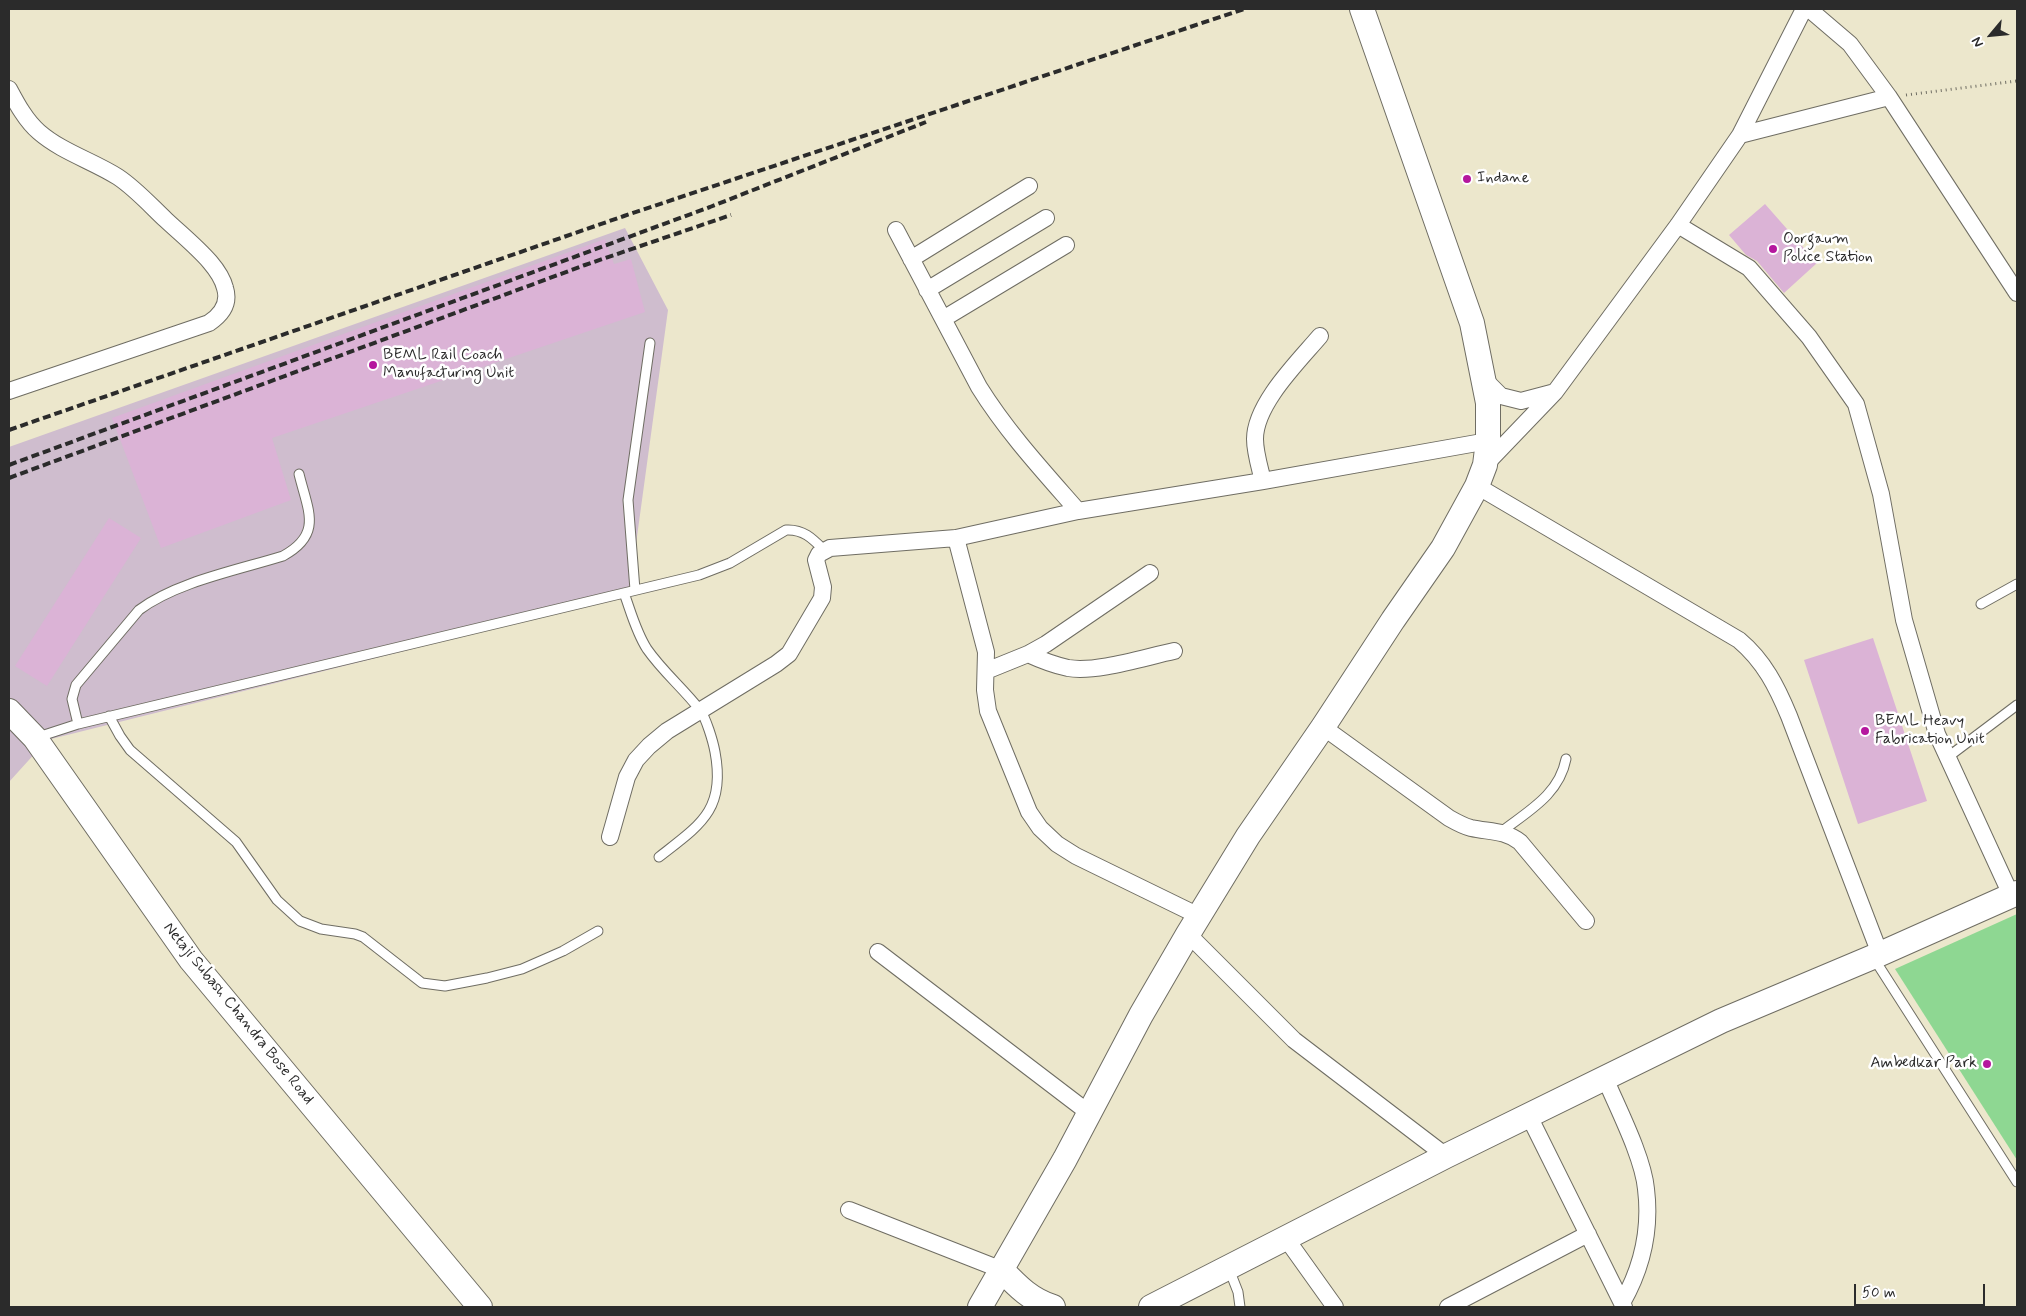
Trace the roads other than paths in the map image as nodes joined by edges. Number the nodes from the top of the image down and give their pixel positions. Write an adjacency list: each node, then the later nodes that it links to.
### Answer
1 (1362, 9): 18 (main road)
2 (1804, 9): 6 (street)
3 (1809, 9): 5 (street)
4 (9, 89): 19 (street)
5 (1889, 97): 6 (street); 13 (street)
6 (1740, 135): 9 (street)
7 (1029, 186): 12 (street)
8 (1046, 218): 14 (street)
9 (1678, 225): 20 (street); 43 (street)
10 (896, 230): 12 (street)
11 (1066, 245): 15 (street)
12 (911, 259): 14 (street)
13 (2015, 284)
14 (927, 290): 15 (street)
15 (943, 319): 25 (street)
16 (1320, 336): 24 (street)
17 (650, 342): 30 (lane)
18 (1483, 378): 20 (street); 21 (main road)
19 (9, 391)
20 (1555, 392): 23 (street)
21 (1488, 441): 23 (main road); 24 (street)
22 (299, 474): 40 (lane)
23 (1481, 476): 41 (main road); 53 (street)
24 (1263, 482): 25 (street)
25 (1078, 511): 26 (street)
26 (956, 538): 27 (street); 35 (street)
27 (824, 550): 30 (lane); 38 (street)
28 (1150, 573): 34 (street)
29 (2017, 584): 32 (lane)
30 (635, 590): 31 (lane)
31 (624, 593): 38 (lane); 39 (lane)
32 (1981, 604)
33 (1174, 651): 34 (street)
34 (1028, 654): 35 (street)
35 (986, 671): 50 (street)
36 (2017, 705): 43 (lane)
37 (9, 711): 42 (main road, Netaji Subash Chandra Bose Road)
38 (701, 711): 46 (street); 47 (lane)
39 (109, 716): 40 (lane); 51 (lane)
40 (78, 724): 42 (lane)
41 (1323, 728): 45 (street); 50 (main road)
42 (35, 738): 65 (main road, Netaji Subash Chandra Bose Road)
43 (1948, 757): 48 (street)
44 (1566, 759): 45 (lane)
45 (1501, 832): 49 (street)
46 (610, 837)
47 (659, 858)
48 (2014, 894): 53 (main road)
49 (1586, 921)
50 (1194, 925): 55 (main road); 57 (street)
51 (598, 931)
52 (878, 952): 55 (street)
53 (1877, 956): 54 (main road); 58 (lane)
54 (1605, 1078): 56 (main road); 64 (street)
55 (1089, 1114): 63 (main road)
56 (1529, 1116): 57 (main road); 60 (street)
57 (1446, 1156): 61 (main road)
58 (2017, 1182)
59 (849, 1210): 63 (street)
60 (1588, 1234): 64 (street); 71 (street)
61 (1286, 1237): 62 (main road); 70 (street)
62 (1228, 1267): 68 (main road); 69 (lane)
63 (1002, 1270): 66 (main road); 67 (main road)
64 (1623, 1305)
65 (480, 1307)
66 (980, 1307)
67 (1053, 1307)
68 (1150, 1307)
69 (1240, 1307)
70 (1335, 1307)
71 (1448, 1307)

